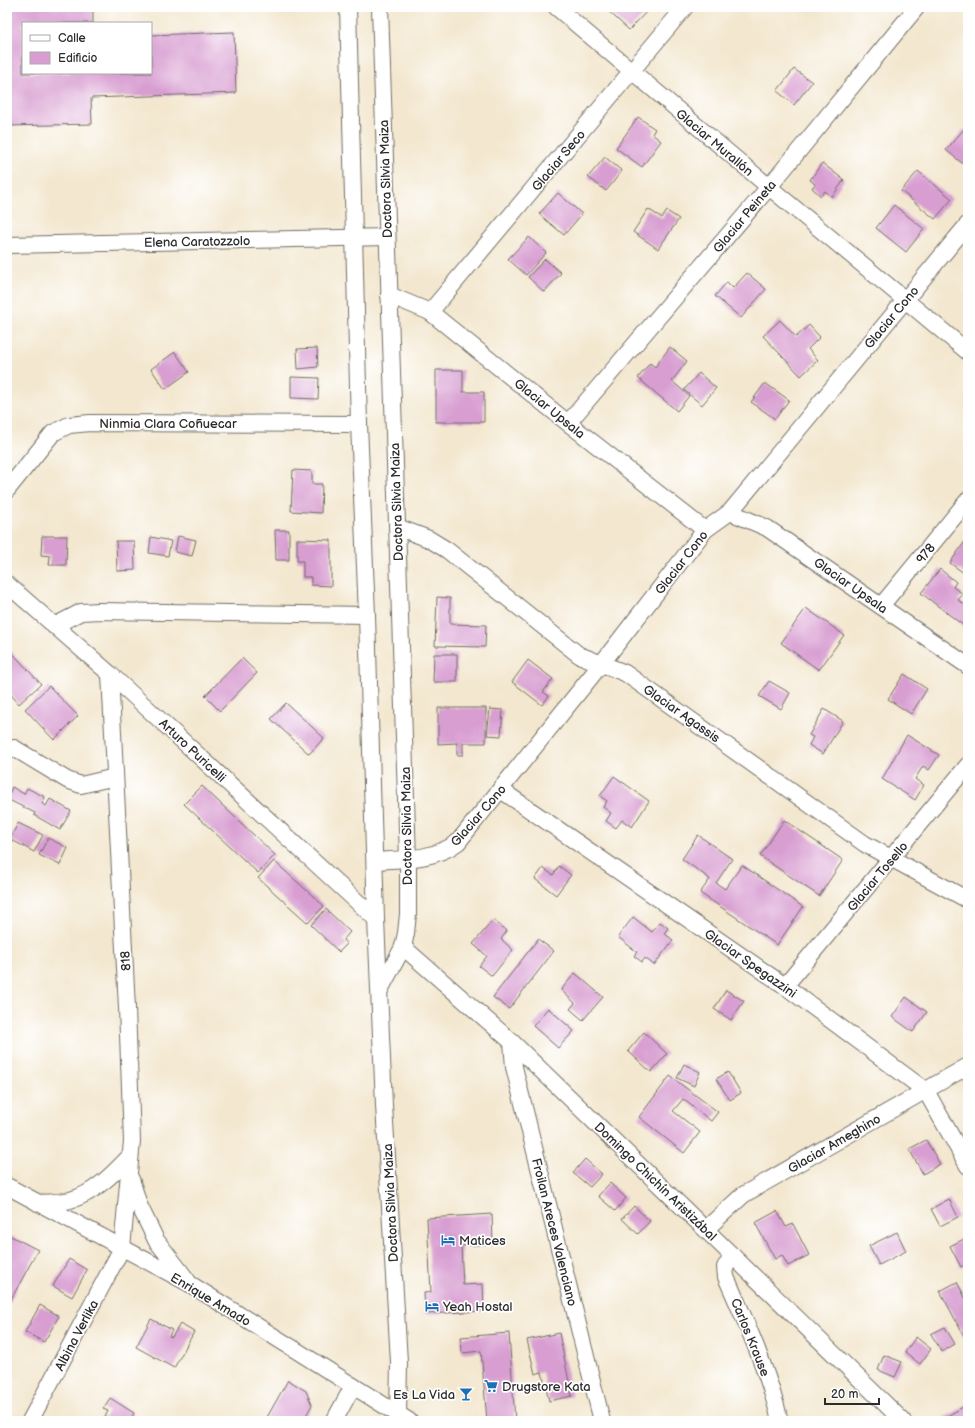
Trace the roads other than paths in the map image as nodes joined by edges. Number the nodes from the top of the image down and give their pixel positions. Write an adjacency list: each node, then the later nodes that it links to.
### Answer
1 (348, 7): 9 (street, Doctora Silvia Maiza)
2 (380, 7): 10 (street, Doctora Silvia Maiza)
3 (556, 7): 6 (street, Glaciar Murallón)
4 (686, 7): 6 (street, Glaciar Seco)
5 (917, 7): 7 (street, Glaciar Peineta)
6 (633, 72): 7 (street, Glaciar Murallón); 14 (street, Glaciar Seco)
7 (769, 187): 13 (street, Glaciar Murallón); 16 (street, Glaciar Peineta)
8 (968, 224): 13 (street, Glaciar Cono)
9 (355, 237): 10 (street, Elena Caratozzolo); 11 (street, Elena Caratozzolo); 17 (street, Doctora Silvia Maiza)
10 (387, 237): 12 (street, Doctora Silvia Maiza)
11 (7, 245)
12 (389, 295): 14 (street, Glaciar Upsala); 21 (street, Doctora Silvia Maiza)
13 (906, 300): 15 (street, Glaciar Murallón); 20 (street, Glaciar Cono)
14 (430, 312): 16 (street, Glaciar Upsala)
15 (968, 352)
16 (568, 423): 22 (street, Glaciar Upsala)
17 (359, 424): 18 (street, Ninmia Clara Coñuecar); 25 (street, Doctora Silvia Maiza)
18 (7, 490)
19 (968, 500): 24 (street, 978)
20 (730, 512): 22 (street, Glaciar Cono); 24 (street, Glaciar Upsala)
21 (397, 527): 27 (street, Glaciar Agassis); 34 (street, Doctora Silvia Maiza)
22 (705, 530): 27 (street, Glaciar Cono)
23 (7, 584): 26 (street, Arturo Puricelli)
24 (881, 606): 28 (street, Glaciar Upsala)
25 (367, 615): 26 (street); 36 (street, Doctora Silvia Maiza)
26 (54, 626): 29 (street, Arturo Puricelli)
27 (602, 663): 33 (street, Glaciar Cono); 35 (street, Glaciar Agassis)
28 (968, 666)
29 (110, 674): 32 (street, 818); 38 (street, Arturo Puricelli)
30 (14, 748): 32 (street)
31 (968, 765): 35 (street, Glaciar Tosello)
32 (115, 777): 45 (street, 818)
33 (501, 790): 34 (street, Glaciar Cono); 40 (street, Glaciar Spegazzini)
34 (408, 859): 36 (street, Glaciar Cono); 39 (street, Doctora Silvia Maiza)
35 (890, 859): 37 (street, Glaciar Agassis); 40 (street, Glaciar Tosello)
36 (375, 861): 38 (street, Doctora Silvia Maiza)
37 (968, 900)
38 (376, 919): 41 (street, Doctora Silvia Maiza)
39 (403, 947): 41 (street, Doctora Silvia Maiza); 42 (street, Domingo Chichín Aristizábal)
40 (785, 986): 44 (street, Glaciar Spegazzini)
41 (379, 992): 54 (street, Doctora Silvia Maiza)
42 (512, 1042): 49 (street, Domingo Chichín Aristizábal); 57 (street, Froilan Areces Valenciano)
43 (968, 1066): 44 (street, Glaciar Ameghino)
44 (926, 1091): 46 (street, Glaciar Spegazzini); 49 (street, Glaciar Ameghino)
45 (130, 1163): 48 (street); 50 (street, 818); 52 (street)
46 (968, 1166)
47 (7, 1186): 48 (street, Enrique Amado)
48 (38, 1203): 50 (street, Enrique Amado)
49 (706, 1229): 51 (street, Domingo Chichín Aristizábal)
50 (122, 1248): 52 (street, Enrique Amado); 55 (street, Albina Verlika)
51 (733, 1256): 58 (street, Carlos Krause); 59 (street, Domingo Chichín Aristizábal)
52 (190, 1284): 53 (street, Enrique Amado)
53 (353, 1386): 54 (street, Enrique Amado); 56 (street)
54 (404, 1418)
55 (30, 1421)
56 (334, 1421)
57 (602, 1421)
58 (780, 1421)
59 (903, 1421)

